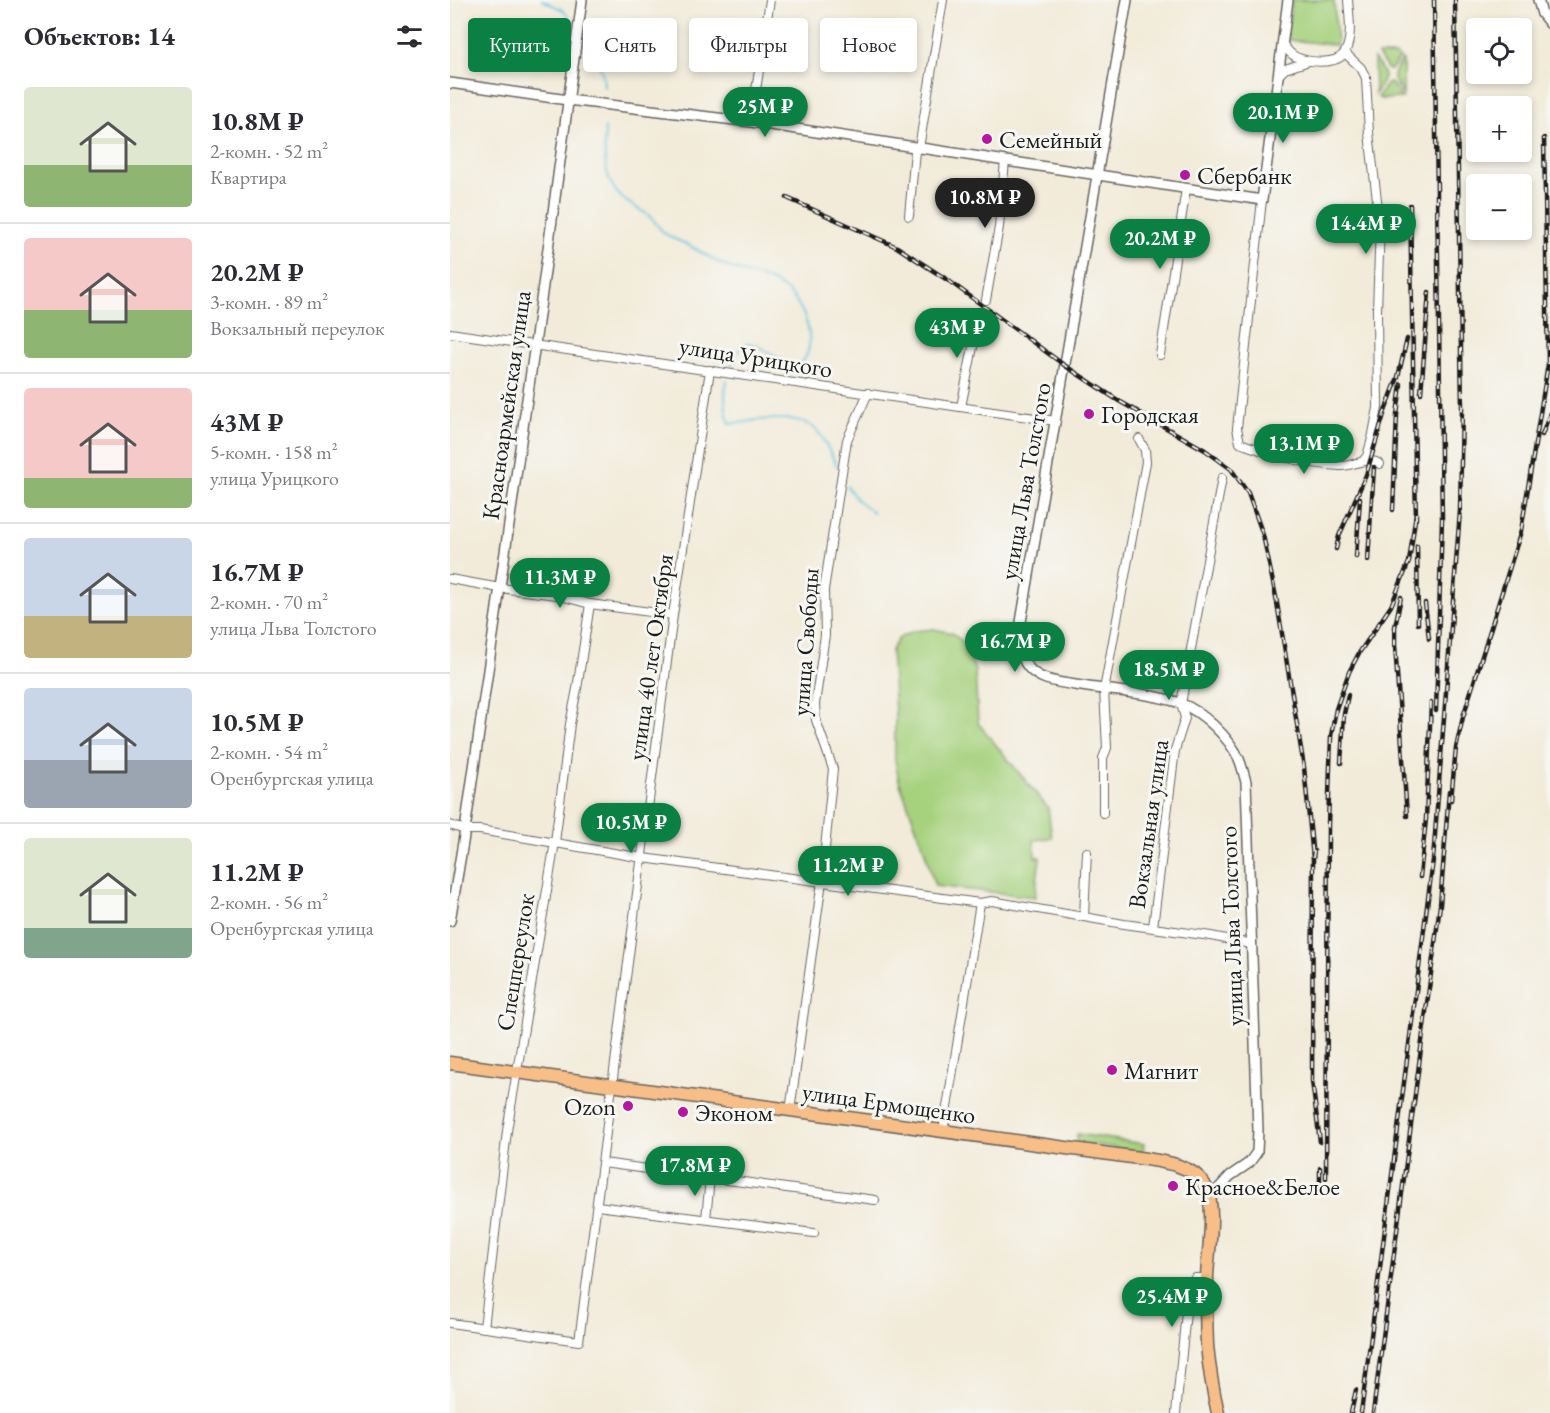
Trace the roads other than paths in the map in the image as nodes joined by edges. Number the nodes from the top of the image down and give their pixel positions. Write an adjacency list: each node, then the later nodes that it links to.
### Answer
1 (770, 0): 15 (street)
2 (943, 0): 16 (street)
3 (1127, 0): 18 (street, улица Льва Толстого)
4 (1288, 0): 9 (street)
5 (1348, 0): 10 (street)
6 (1538, 0): 8 (street)
7 (581, 4): 14 (street, Красноармейская улица)
8 (1549, 23)
9 (1282, 43): 11 (street); 12 (street)
10 (1345, 54): 11 (street); 32 (street)
11 (1311, 61): 12 (street)
12 (1278, 80): 20 (street)
13 (450, 83): 14 (street)
14 (568, 100): 15 (street); 25 (street, Красноармейская улица)
15 (751, 122): 16 (street)
16 (919, 148): 17 (street); 21 (street)
17 (1005, 161): 18 (street); 22 (street)
18 (1098, 176): 19 (street); 30 (street, улица Льва Толстого)
19 (1186, 189): 20 (street); 26 (street)
20 (1262, 200): 32 (street)
21 (909, 216)
22 (986, 300)
23 (979, 317): 29 (street)
24 (450, 333): 25 (street, улица Урицкого)
25 (535, 344): 27 (street, улица Урицкого); 36 (street, Красноармейская улица)
26 (1160, 355)
27 (710, 370): 28 (street, улица Урицкого); 38 (street, улица 40 лет Октября)
28 (868, 393): 29 (street, улица Урицкого); 47 (street, улица Свободы)
29 (961, 407): 30 (street, улица Урицкого)
30 (1056, 421): 39 (street, улица Льва Толстого)
31 (1139, 439): 39 (street)
32 (1363, 461): 33 (street)
33 (1380, 464)
34 (1221, 478): 40 (street, Вокзальная улица)
35 (450, 579): 36 (street)
36 (500, 588): 37 (street); 43 (street, Красноармейская улица)
37 (590, 604): 38 (street); 44 (street, Спецпереулок)
38 (673, 615): 46 (street, улица 40 лет Октября)
39 (1104, 690): 40 (street, улица Льва Толстого); 41 (street)
40 (1181, 704): 51 (street, Вокзальная улица); 52 (street, улица Льва Толстого)
41 (1103, 813)
42 (450, 825): 43 (street)
43 (465, 830): 44 (street); 50 (street, Красноармейская улица)
44 (555, 842): 46 (street); 54 (street, Спецпереулок)
45 (1088, 852): 49 (street)
46 (643, 858): 47 (street); 55 (street, улица 40 лет Октября)
47 (821, 880): 48 (street); 56 (street, улица Свободы)
48 (980, 903): 49 (street); 57 (street)
49 (1084, 917): 51 (street)
50 (450, 921)
51 (1153, 927): 52 (street)
52 (1251, 944): 60 (street, улица Льва Толстого)
53 (450, 1063): 54 (highway, улица Ермощенко)
54 (517, 1072): 55 (highway, улица Ермощенко); 67 (street, Спецпереулок)
55 (613, 1086): 56 (highway, улица Ермощенко); 58 (street, улица 40 лет Октября)
56 (790, 1111): 57 (highway, улица Ермощенко)
57 (943, 1132): 60 (highway, улица Ермощенко)
58 (603, 1163): 59 (street); 62 (street, улица 40 лет Октября)
59 (710, 1178): 61 (street); 63 (street)
60 (1210, 1198): 65 (highway)
61 (875, 1200)
62 (597, 1206): 63 (street); 67 (street, улица 40 лет Октября)
63 (706, 1219): 64 (street)
64 (814, 1233)
65 (1207, 1278): 68 (street); 69 (highway)
66 (450, 1323): 67 (street)
67 (484, 1328)
68 (1176, 1413)
69 (1218, 1413)

